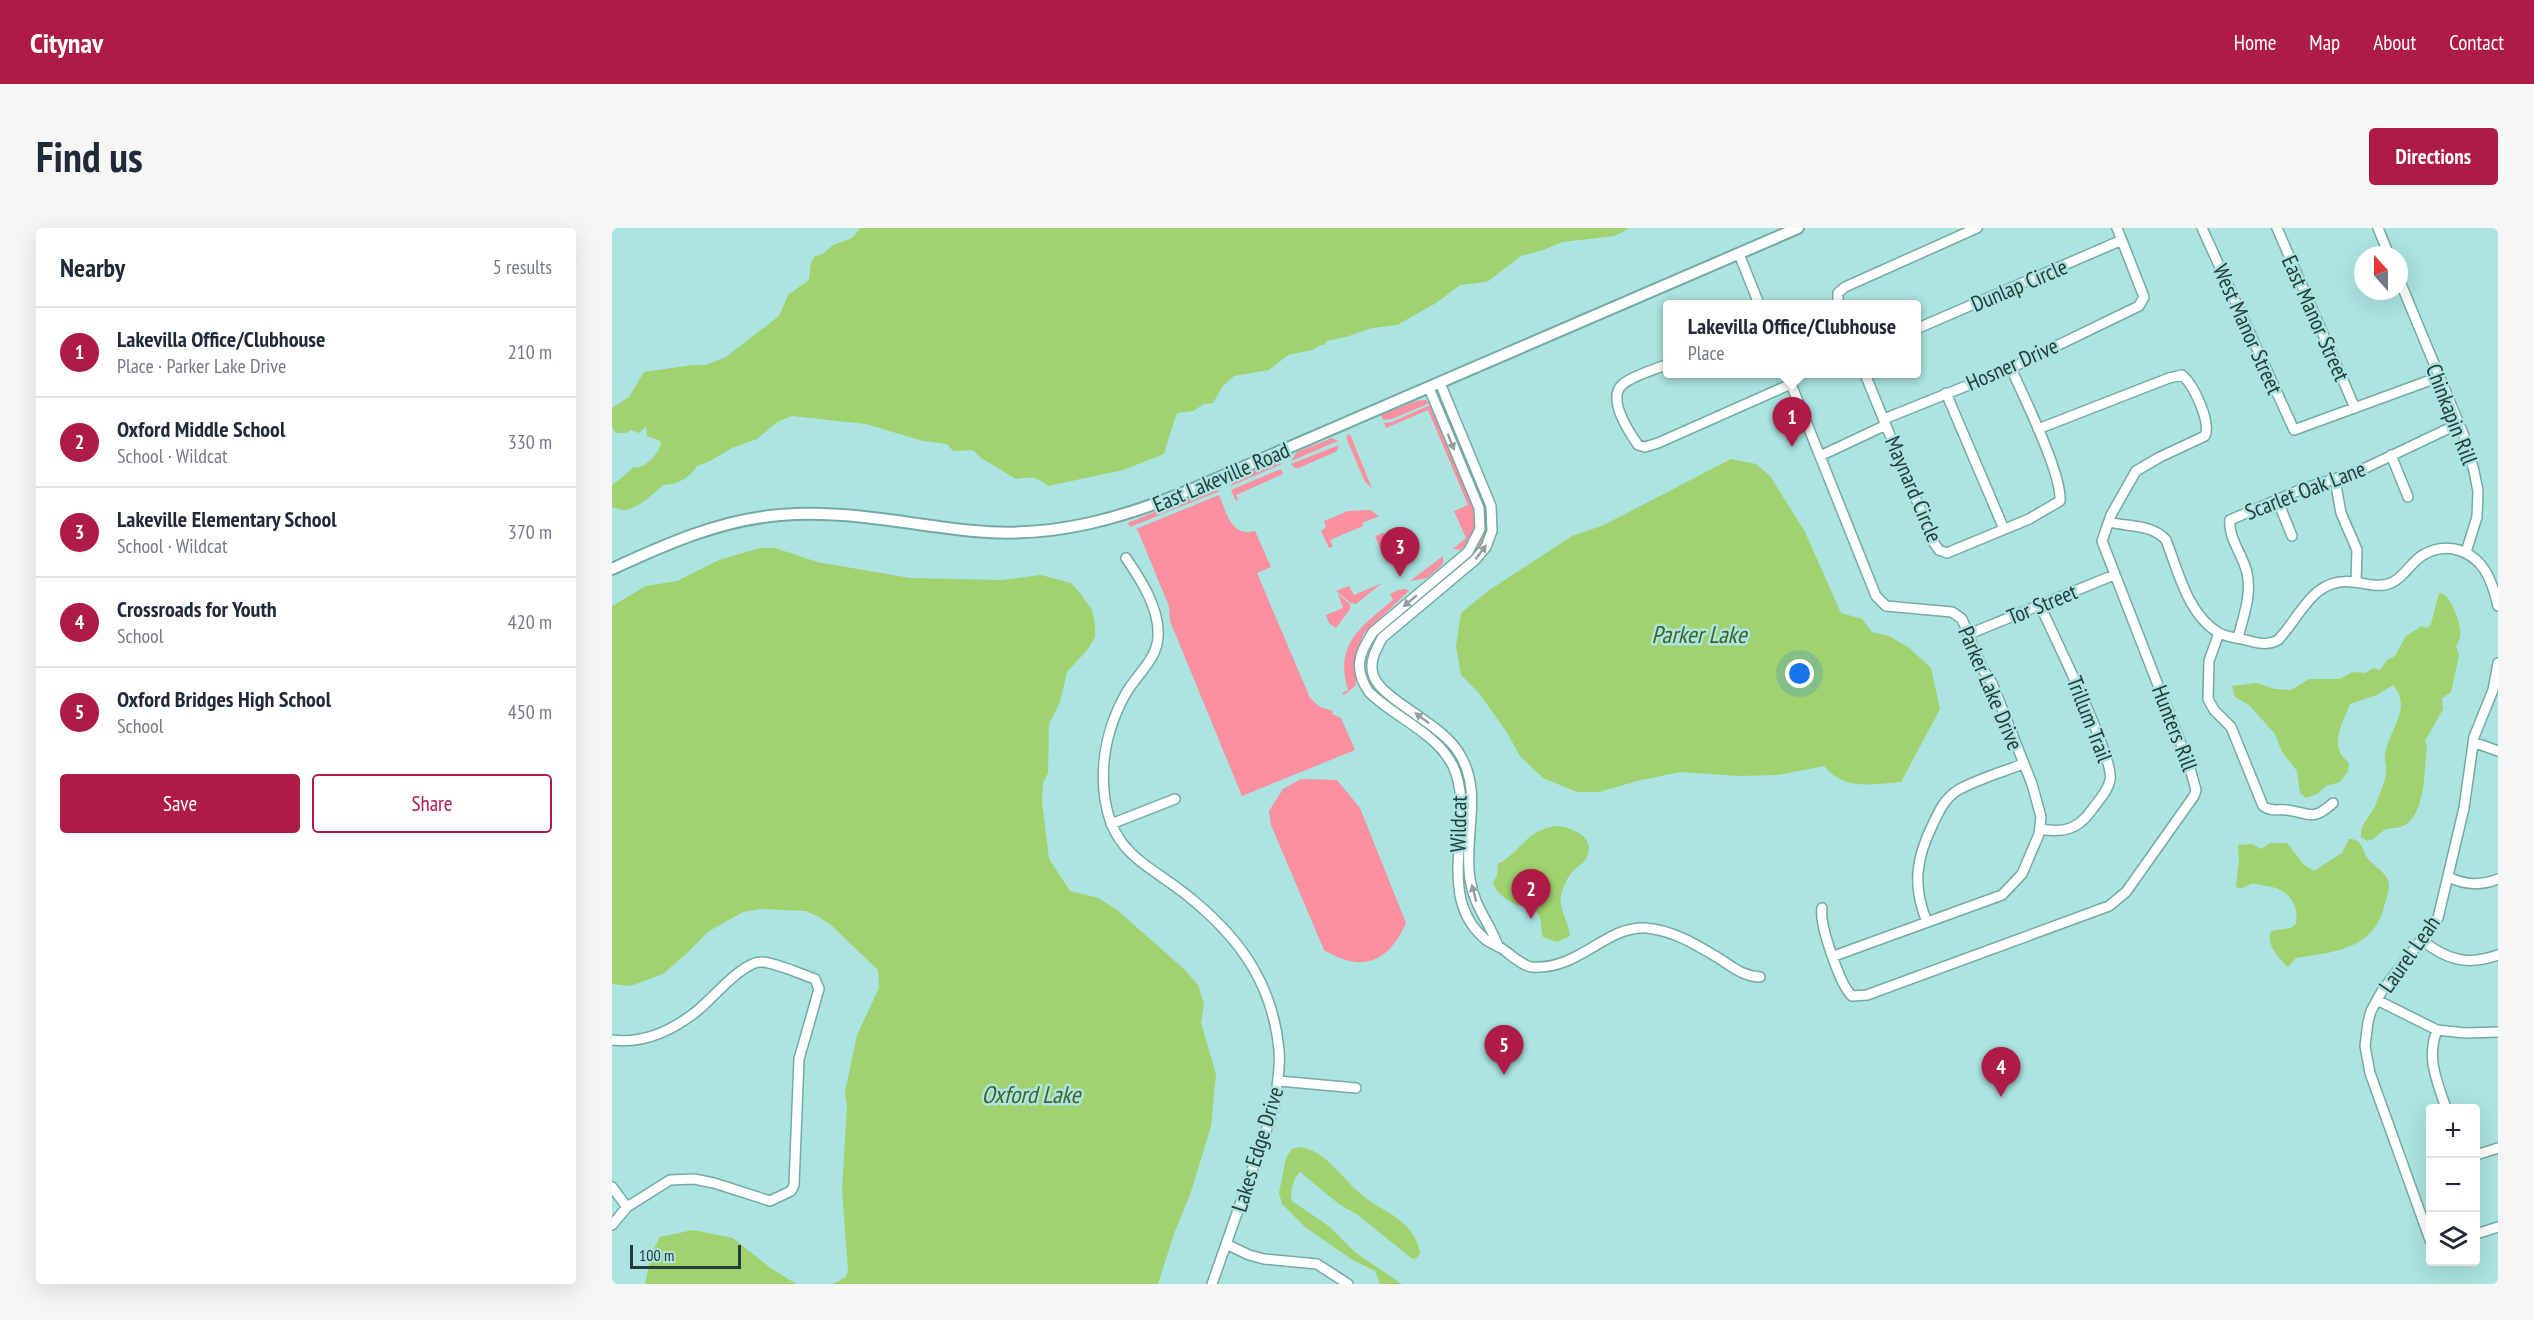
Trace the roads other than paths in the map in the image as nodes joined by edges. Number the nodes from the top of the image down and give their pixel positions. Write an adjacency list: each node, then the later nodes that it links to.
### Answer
1 (1798, 228): 10 (main road, East Lakeville Road)
2 (1977, 228): 7 (street)
3 (2117, 228): 8 (street)
4 (2202, 228): 24 (street, West Manor Street)
5 (2277, 228): 24 (street, East Manor Street)
6 (2378, 228): 9 (street)
7 (1956, 232): 12 (street)
8 (2122, 240): 14 (street, Dunlap Circle); 16 (street, Hosner Drive)
9 (2385, 246)
10 (1739, 254): 11 (street); 20 (main road, East Lakeville Road)
11 (1757, 300)
12 (1838, 300)
13 (2408, 300): 17 (street, Chinkapin Rill)
14 (1921, 327)
15 (1663, 366): 21 (street)
16 (2011, 368): 23 (street, Hosner Drive); 27 (street, Maynard Circle)
17 (2439, 377): 24 (street); 26 (street, Chinkapin Rill)
18 (1789, 378): 21 (street, Parker Lake Drive)
19 (1867, 378): 25 (street, Maynard Circle)
20 (1440, 383): 22 (main road, East Lakeville Road); 40 (street, one-way to 20)
21 (1791, 384): 29 (street, Parker Lake Drive)
22 (1429, 388): 38 (street, one-way to 38); 39 (main road, East Lakeville Road)
23 (1946, 393): 25 (street, Hosner Drive); 34 (street)
24 (2355, 408)
25 (1885, 422): 29 (street, Hosner Drive); 34 (street, Maynard Circle)
26 (2458, 423): 28 (street, Scarlet Oak Lane); 36 (street, Chinkapin Rill)
27 (2038, 429): 33 (street, Hunters Rill); 34 (street, Maynard Circle)
28 (2391, 455): 30 (street, Scarlet Oak Lane); 31 (street)
29 (1820, 456): 47 (street, Parker Lake Drive)
30 (2335, 480): 32 (street, Scarlet Oak Lane); 42 (street)
31 (2408, 497)
32 (2277, 499): 35 (street); 48 (street, Scarlet Oak Lane)
33 (2109, 522): 41 (street, Hunters Rill); 46 (street)
34 (2004, 529)
35 (2292, 536)
36 (2466, 552): 42 (street); 43 (street)
37 (1126, 558): 57 (street, Lakes Edge Drive)
38 (1458, 562): 40 (street); 51 (street, one-way to 51)
39 (612, 569)
40 (1465, 569): 50 (street)
41 (2114, 575): 44 (street, Tor Street); 66 (street, Hunters Rill)
42 (2356, 582): 48 (street)
43 (2496, 591): 45 (street)
44 (2040, 605): 47 (street, Tor Street); 58 (street, Trillum Trail)
45 (2498, 606)
46 (2219, 633): 48 (street); 56 (street)
47 (1969, 634): 54 (street, Parker Lake Drive)
48 (2238, 638)
49 (2498, 663): 52 (street, Laurel Leah)
50 (1379, 683): 51 (street); 64 (street, Wildcat, one-way to 50)
51 (1369, 692): 64 (street, Wildcat)
52 (2473, 742): 53 (street); 59 (street, Laurel Leah)
53 (2498, 751)
54 (2023, 764): 58 (street, Parker Lake Drive); 62 (street)
55 (1175, 799): 57 (street)
56 (2333, 803)
57 (1111, 824): 72 (street, Lakes Edge Drive)
58 (2040, 829): 62 (street, Parker Lake Drive)
59 (2448, 878): 60 (street); 63 (street, Laurel Leah)
60 (2498, 879)
61 (1822, 908): 66 (street, Hunters Rill)
62 (1927, 922): 66 (street, Parker Lake Drive)
63 (2422, 940): 65 (street); 68 (street, Laurel Leah)
64 (1498, 946): 67 (street, Wildcat)
65 (2498, 955)
66 (1834, 956)
67 (1760, 977)
68 (2377, 1000): 69 (street); 81 (street, Laurel Leah)
69 (2437, 1030): 70 (street); 74 (street)
70 (2498, 1032)
71 (612, 1040): 78 (street)
72 (1279, 1081): 73 (street); 83 (street, Lakes Edge Drive)
73 (1356, 1088)
74 (2445, 1104)
75 (2498, 1148): 76 (street)
76 (2480, 1153)
77 (612, 1187): 78 (street)
78 (627, 1207): 79 (street)
79 (612, 1225)
80 (2498, 1227): 82 (street)
81 (2426, 1229)
82 (2480, 1232)
83 (1226, 1244): 84 (street, Lakes Edge Drive); 85 (street)
84 (1212, 1284)
85 (1348, 1284)

